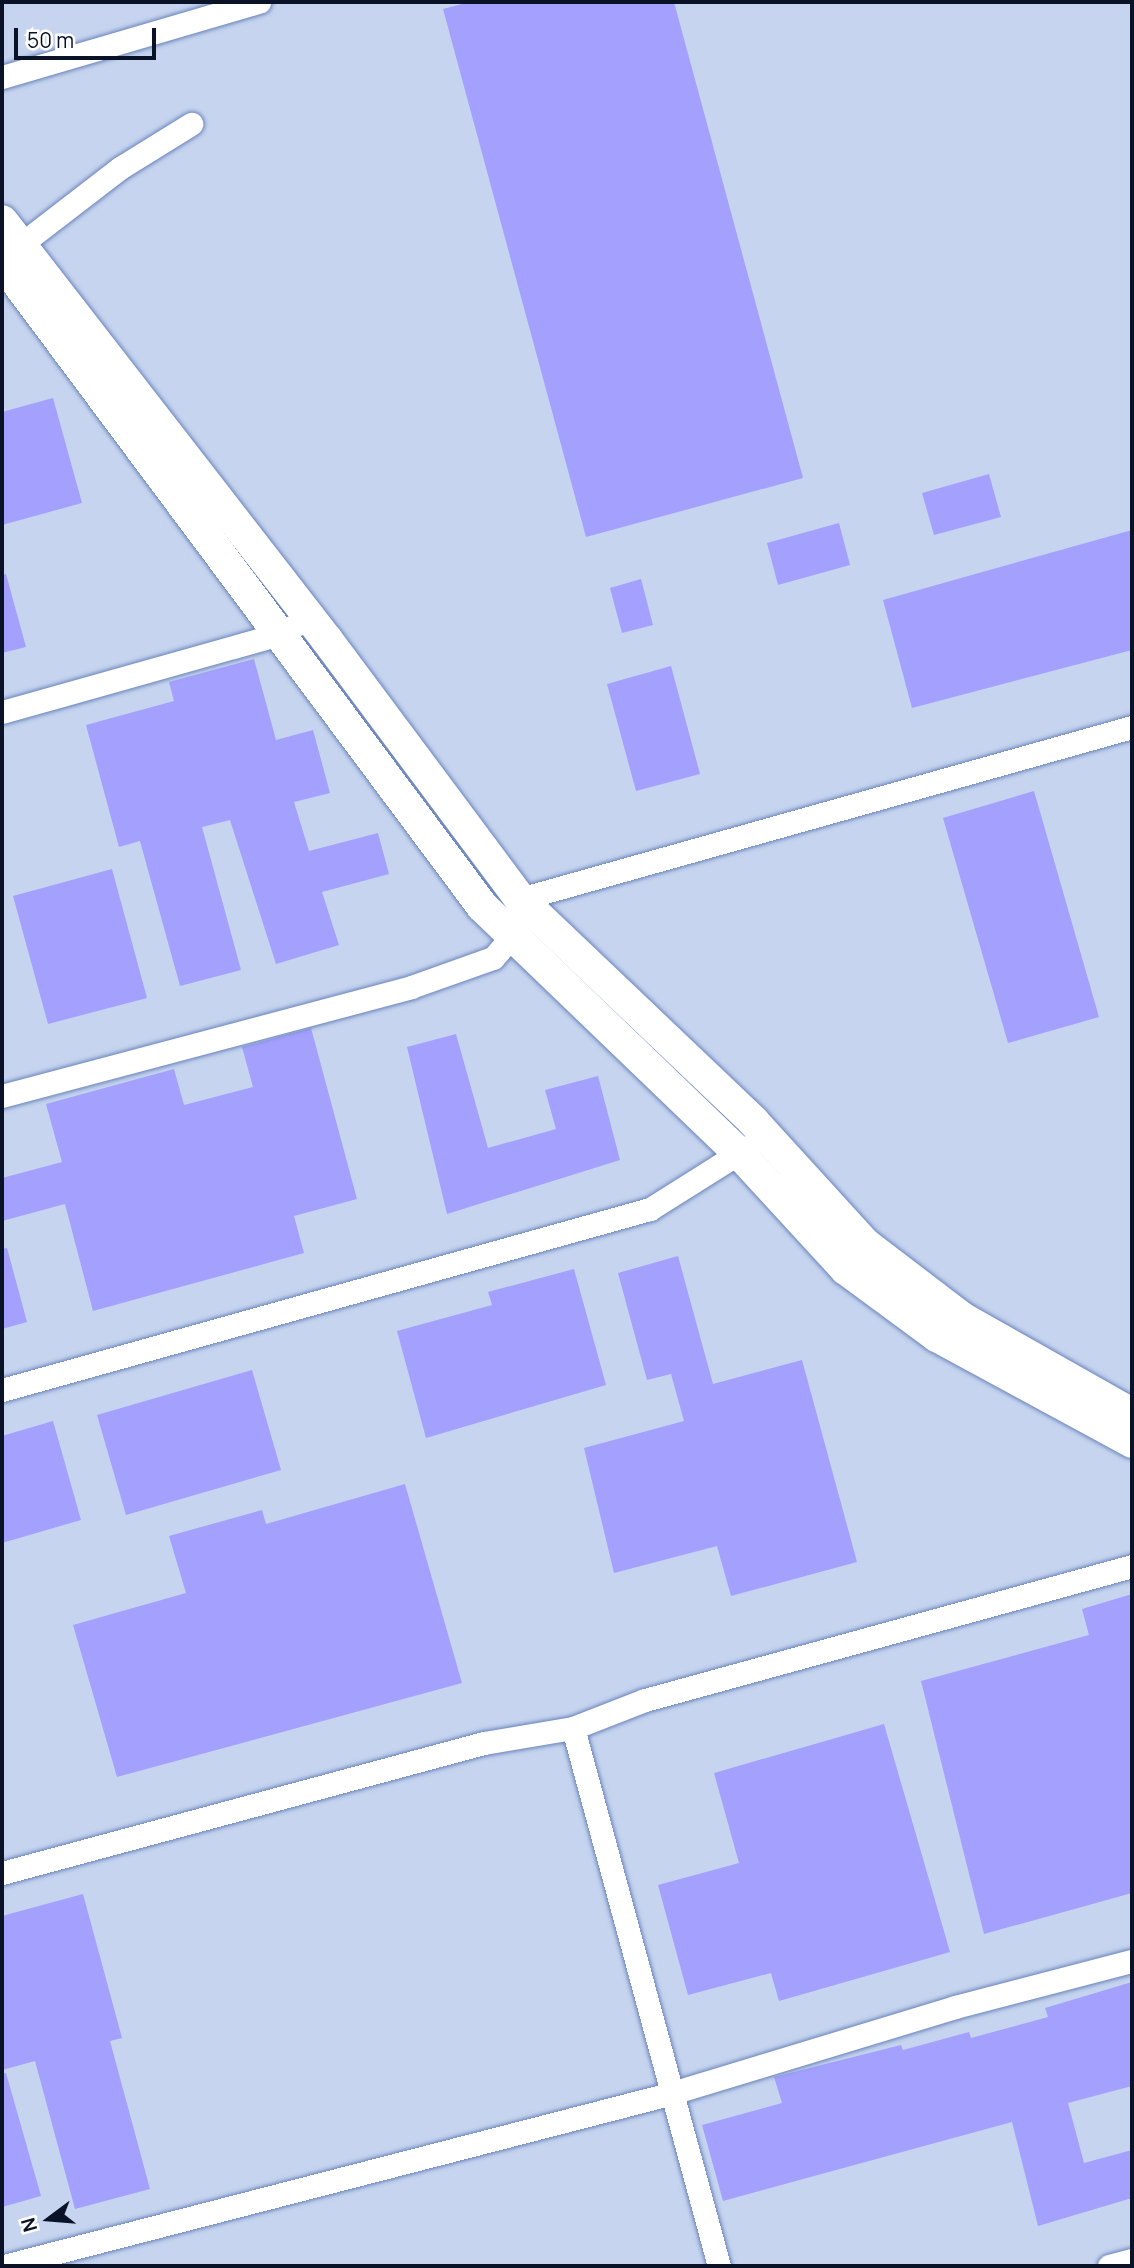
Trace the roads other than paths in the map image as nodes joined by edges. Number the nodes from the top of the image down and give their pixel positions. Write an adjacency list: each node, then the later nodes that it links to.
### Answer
1 (259, 2): 2 (street)
2 (2, 77)
3 (191, 124): 4 (street)
4 (8, 242): 5 (street); 6 (street)
5 (310, 618): 6 (street); 9 (street)
6 (276, 635): 7 (street); 10 (street)
7 (2, 712)
8 (1132, 727): 9 (street)
9 (520, 900): 10 (street); 12 (street)
10 (513, 935): 11 (street); 13 (street)
11 (2, 1096)
12 (764, 1133): 13 (street); 15 (street)
13 (741, 1155): 14 (street); 16 (street)
14 (2, 1390)
15 (1132, 1414)
16 (1132, 1442)
17 (1132, 1566): 18 (street)
18 (573, 1728): 19 (street); 21 (street)
19 (2, 1873)
20 (1132, 1961): 21 (street)
21 (669, 2094): 23 (street); 24 (street)
22 (1132, 2260): 25 (street)
23 (4, 2266)
24 (719, 2266)
25 (1109, 2266)

